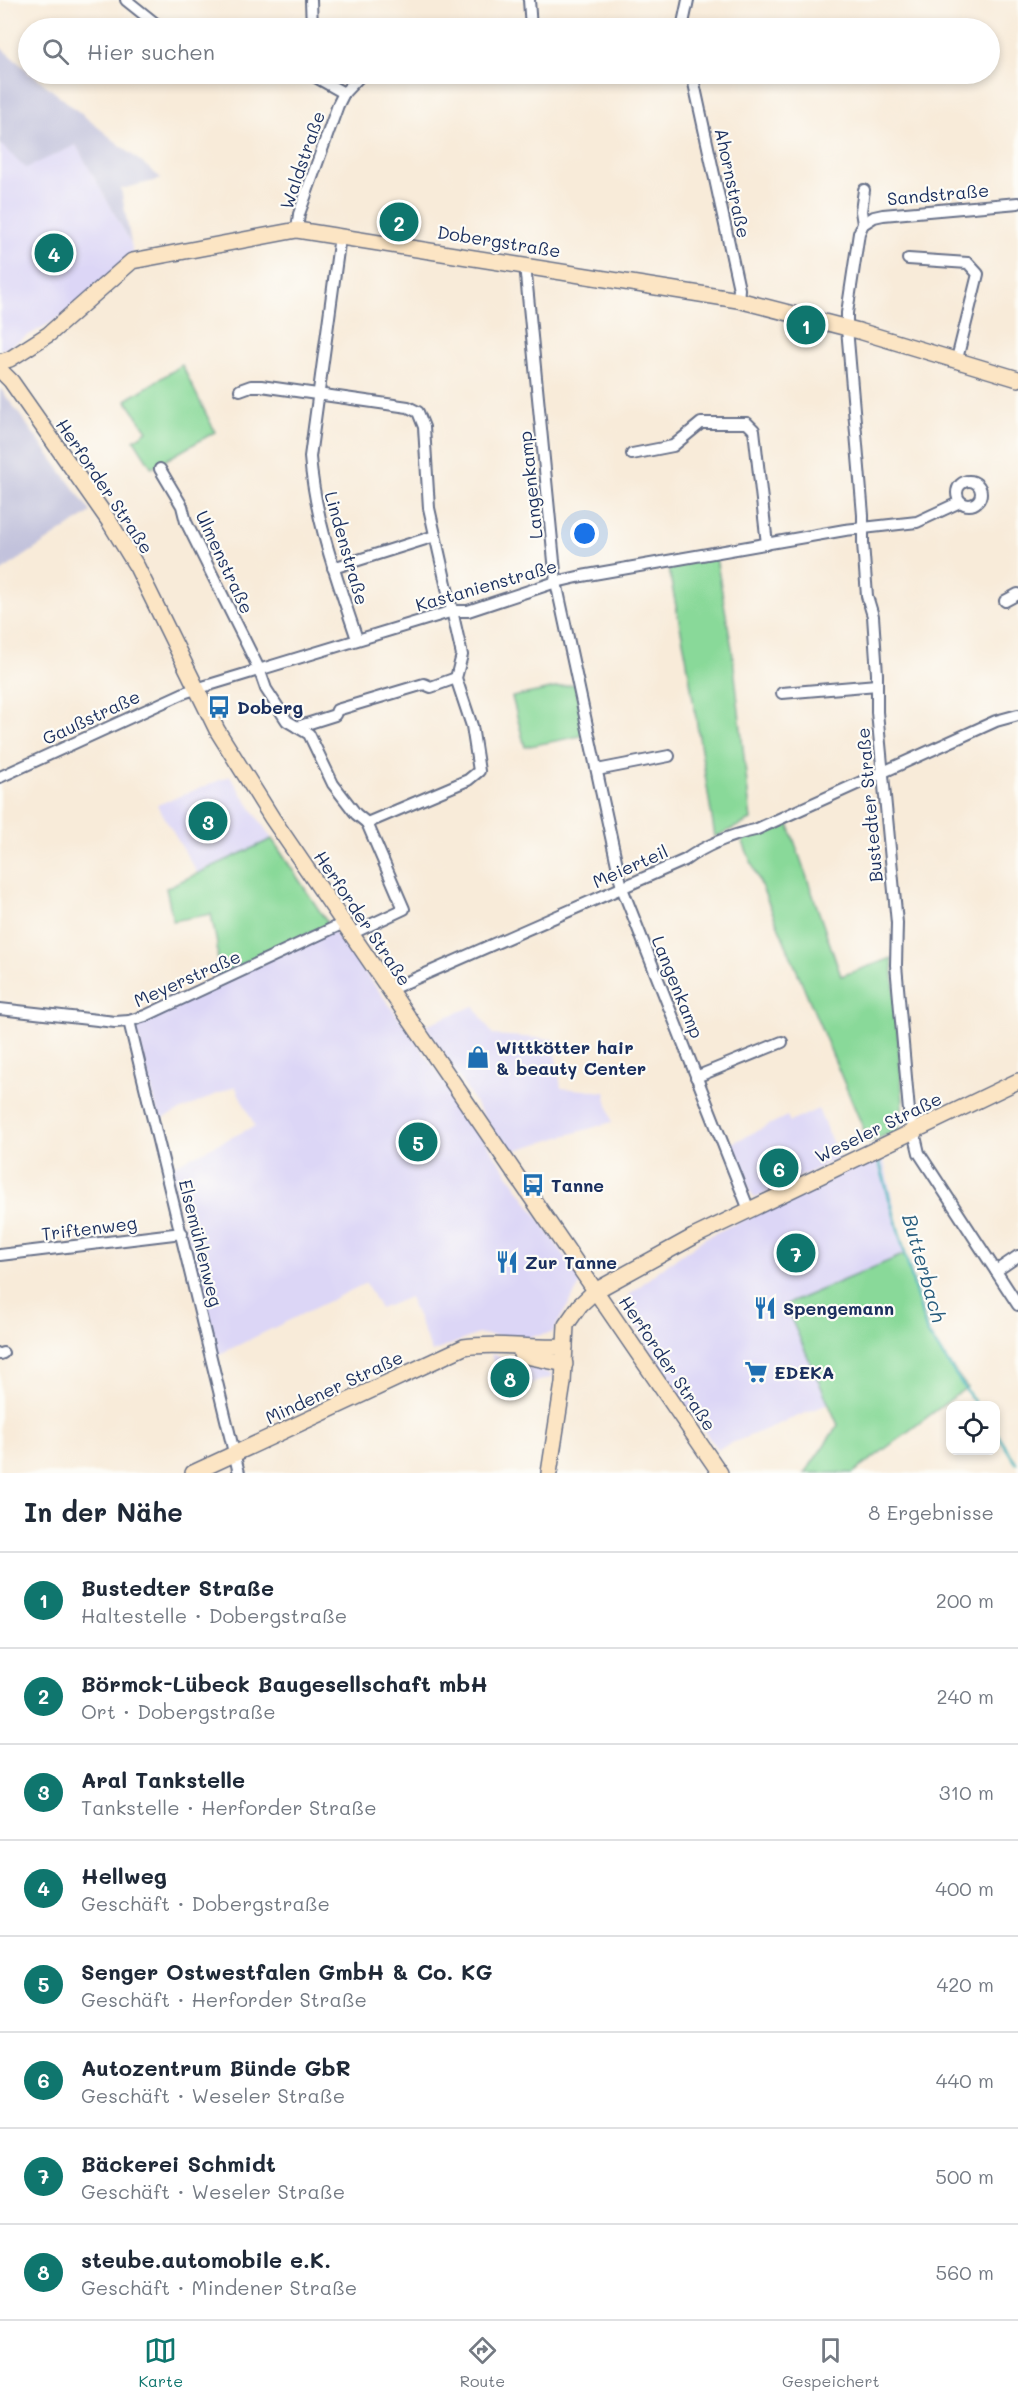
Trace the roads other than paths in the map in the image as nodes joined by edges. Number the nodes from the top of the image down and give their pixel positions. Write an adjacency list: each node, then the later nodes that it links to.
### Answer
1 (126, 0): 5 (street)
2 (311, 0): 6 (street)
3 (529, 0): 7 (street)
4 (688, 0): 8 (street)
5 (148, 18)
6 (312, 18)
7 (530, 18)
8 (684, 18)
9 (328, 84): 12 (street)
10 (353, 84): 12 (street, Waldstraße)
11 (695, 84): 20 (street, Ahornstraße)
12 (344, 93): 16 (street, Waldstraße)
13 (864, 190): 15 (street, Bustedter Straße)
14 (1018, 203): 15 (street, Sandstraße)
15 (863, 224): 21 (street, Bustedter Straße)
16 (297, 230): 17 (main road, Dobergstraße); 23 (main road, Dobergstraße)
17 (340, 236): 19 (main road, Dobergstraße); 27 (street, Lindenstraße)
18 (908, 259): 22 (street)
19 (525, 265): 20 (main road, Dobergstraße); 35 (street, Langenkamp)
20 (738, 300): 21 (main road, Dobergstraße)
21 (848, 328): 22 (main road, Dobergstraße); 31 (street, Bustedter Straße)
22 (957, 359): 25 (main road, Dobergstraße)
23 (0, 362)
24 (0, 370): 43 (main road, Herforder Straße)
25 (1018, 379)
26 (240, 390): 27 (street)
27 (317, 393): 32 (street); 34 (street, Lindenstraße)
28 (632, 454): 33 (street)
29 (160, 469): 40 (street, Ulmenstraße)
30 (960, 502): 31 (street, Kastanienstraße)
31 (862, 527): 33 (street, Kastanienstraße); 42 (street, Bustedter Straße)
32 (435, 536): 34 (street); 38 (street)
33 (767, 544): 35 (street, Kastanienstraße)
34 (333, 568): 39 (street, Lindenstraße)
35 (556, 582): 38 (street, Kastanienstraße); 48 (street, Langenkamp)
36 (1018, 594): 37 (street)
37 (1005, 601)
38 (453, 610): 39 (street, Kastanienstraße); 41 (street)
39 (357, 639): 40 (street, Kastanienstraße)
40 (259, 669): 43 (street, Kastanienstraße); 46 (street, Ulmenstraße)
41 (456, 678): 46 (street); 51 (street)
42 (877, 686): 44 (street); 49 (street, Bustedter Straße)
43 (197, 689): 50 (street, Gaußstraße); 53 (main road, Herforder Straße)
44 (782, 693)
45 (1018, 715): 49 (street, Meierteil)
46 (297, 727): 51 (street, Ulmenstraße)
47 (669, 756): 48 (street)
48 (597, 770): 52 (street, Langenkamp)
49 (883, 772): 52 (street, Meierteil); 60 (street, Bustedter Straße)
50 (0, 777)
51 (367, 823): 53 (street, Meyerstraße)
52 (622, 888): 54 (street, Meierteil); 58 (street, Langenkamp)
53 (347, 928): 54 (main road, Herforder Straße); 56 (street, Meyerstraße)
54 (389, 990): 66 (main road, Herforder Straße)
55 (0, 1009): 56 (street, Meyerstraße)
56 (129, 1022): 62 (street, Elsemühlenweg)
57 (782, 1042): 58 (street)
58 (696, 1077): 61 (street, Langenkamp)
59 (1018, 1081): 60 (main road, Weseler Straße)
60 (914, 1131): 61 (main road, Weseler Straße); 65 (street, Bustedter Straße)
61 (749, 1210): 66 (main road, Weseler Straße)
62 (183, 1233): 63 (street, Triftenweg); 71 (street, Elsemühlenweg)
63 (0, 1255)
64 (1018, 1256): 65 (street)
65 (996, 1271): 67 (street, Bustedter Straße)
66 (595, 1291): 69 (main road); 75 (main road, Herforder Straße)
67 (1018, 1305)
68 (494, 1345): 69 (main road, Mindener Straße); 70 (main road, Mindener Straße); 71 (main road, Mindener Straße)
69 (565, 1347): 70 (main road)
70 (565, 1364): 74 (main road)
71 (235, 1455): 72 (main road, Mindener Straße); 73 (street, Elsemühlenweg)
72 (193, 1473)
73 (240, 1473)
74 (549, 1473)
75 (720, 1473)

